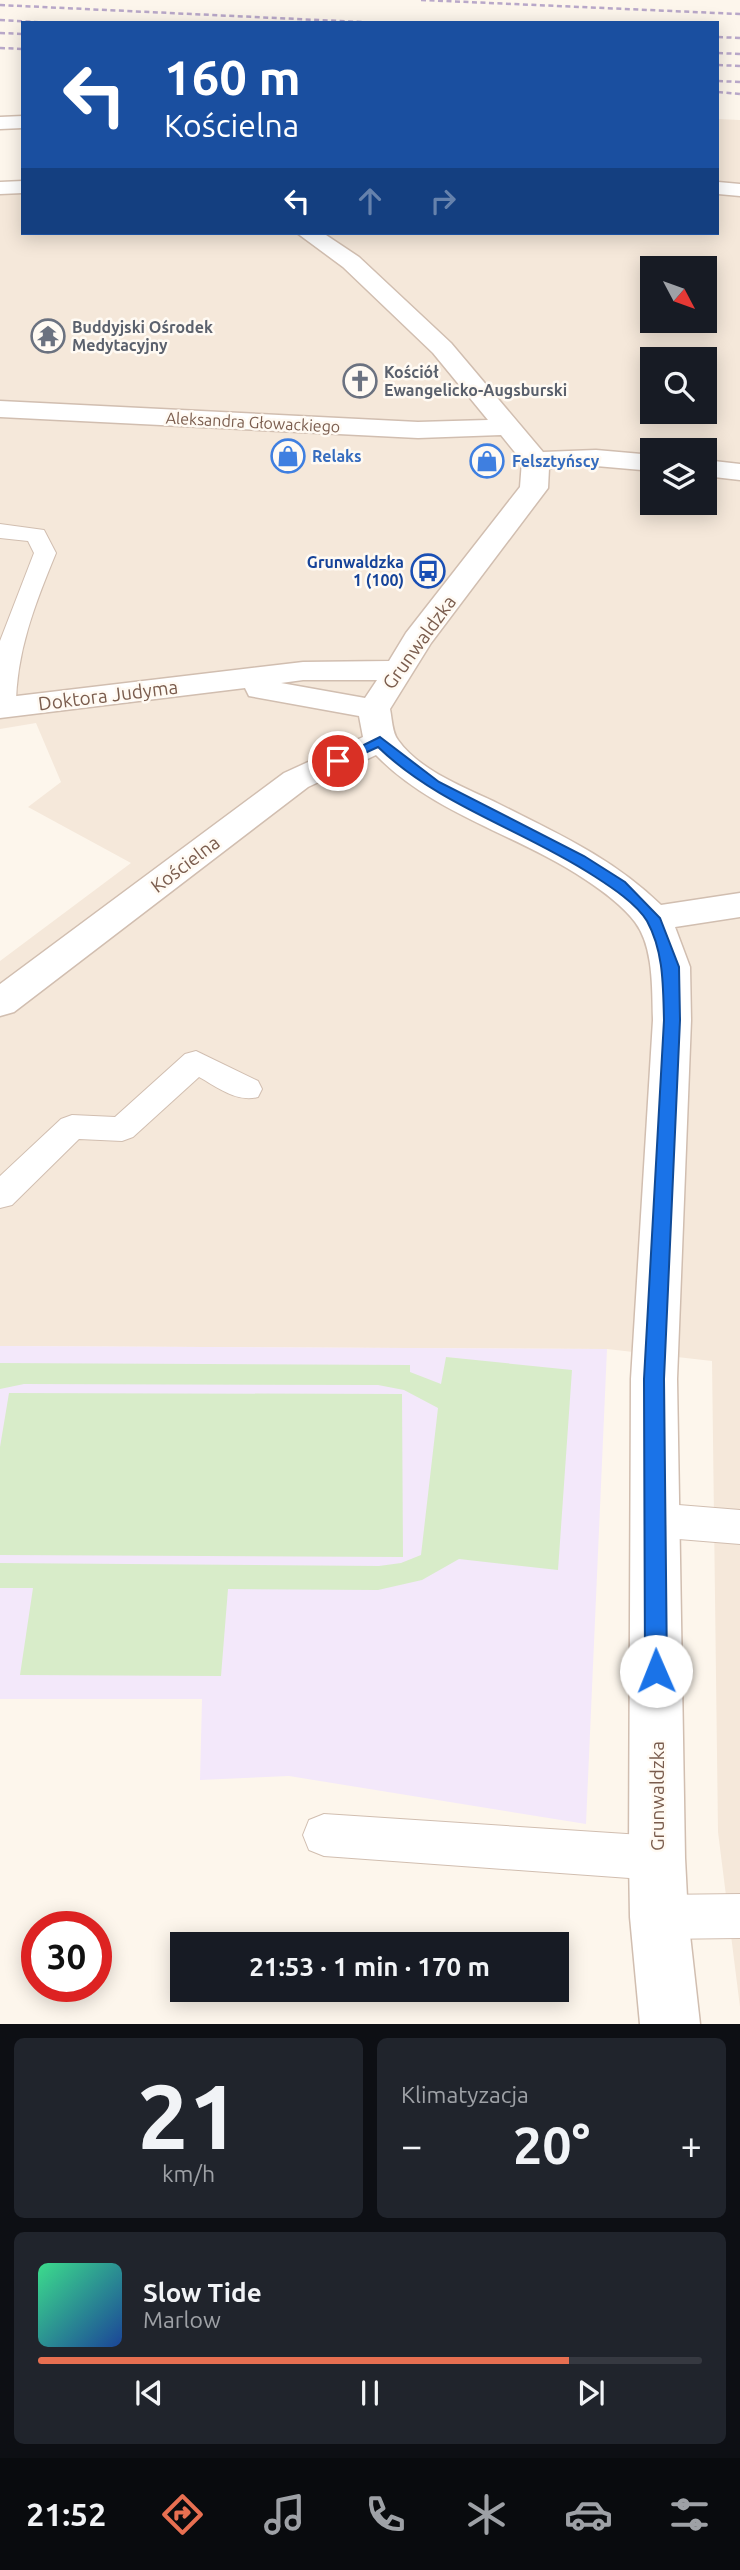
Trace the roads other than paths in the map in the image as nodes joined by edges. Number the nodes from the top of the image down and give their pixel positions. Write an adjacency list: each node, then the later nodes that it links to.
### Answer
1 (21, 122): 2 (street)
2 (0, 123)
3 (21, 187): 4 (street)
4 (0, 188)
5 (719, 188): 6 (street)
6 (740, 190)
7 (311, 235): 9 (street)
8 (0, 410): 9 (street, Aleksandra Głowackiego)
9 (506, 427): 10 (street)
10 (536, 460): 11 (street); 15 (street, Grunwaldzka)
11 (640, 462)
12 (717, 469): 13 (street)
13 (740, 472)
14 (0, 531): 17 (lane)
15 (396, 670): 16 (street, Doktora Judyma); 18 (street, Grunwaldzka)
16 (217, 682): 17 (street, Doktora Judyma); 18 (street, Doktora Judyma)
17 (2, 708)
18 (377, 725): 20 (street, Grunwaldzka); 21 (street, Kościelna)
19 (740, 905): 20 (street)
20 (653, 918): 24 (street, Grunwaldzka)
21 (0, 1003)
22 (247, 1089): 23 (lane)
23 (0, 1196)
24 (654, 1520): 25 (lane); 27 (street, Grunwaldzka)
25 (740, 1527)
26 (324, 1835): 27 (lane)
27 (657, 1858): 29 (street, Grunwaldzka)
28 (740, 1916): 29 (lane)
29 (659, 1917): 30 (street, Grunwaldzka)
30 (670, 2024)

